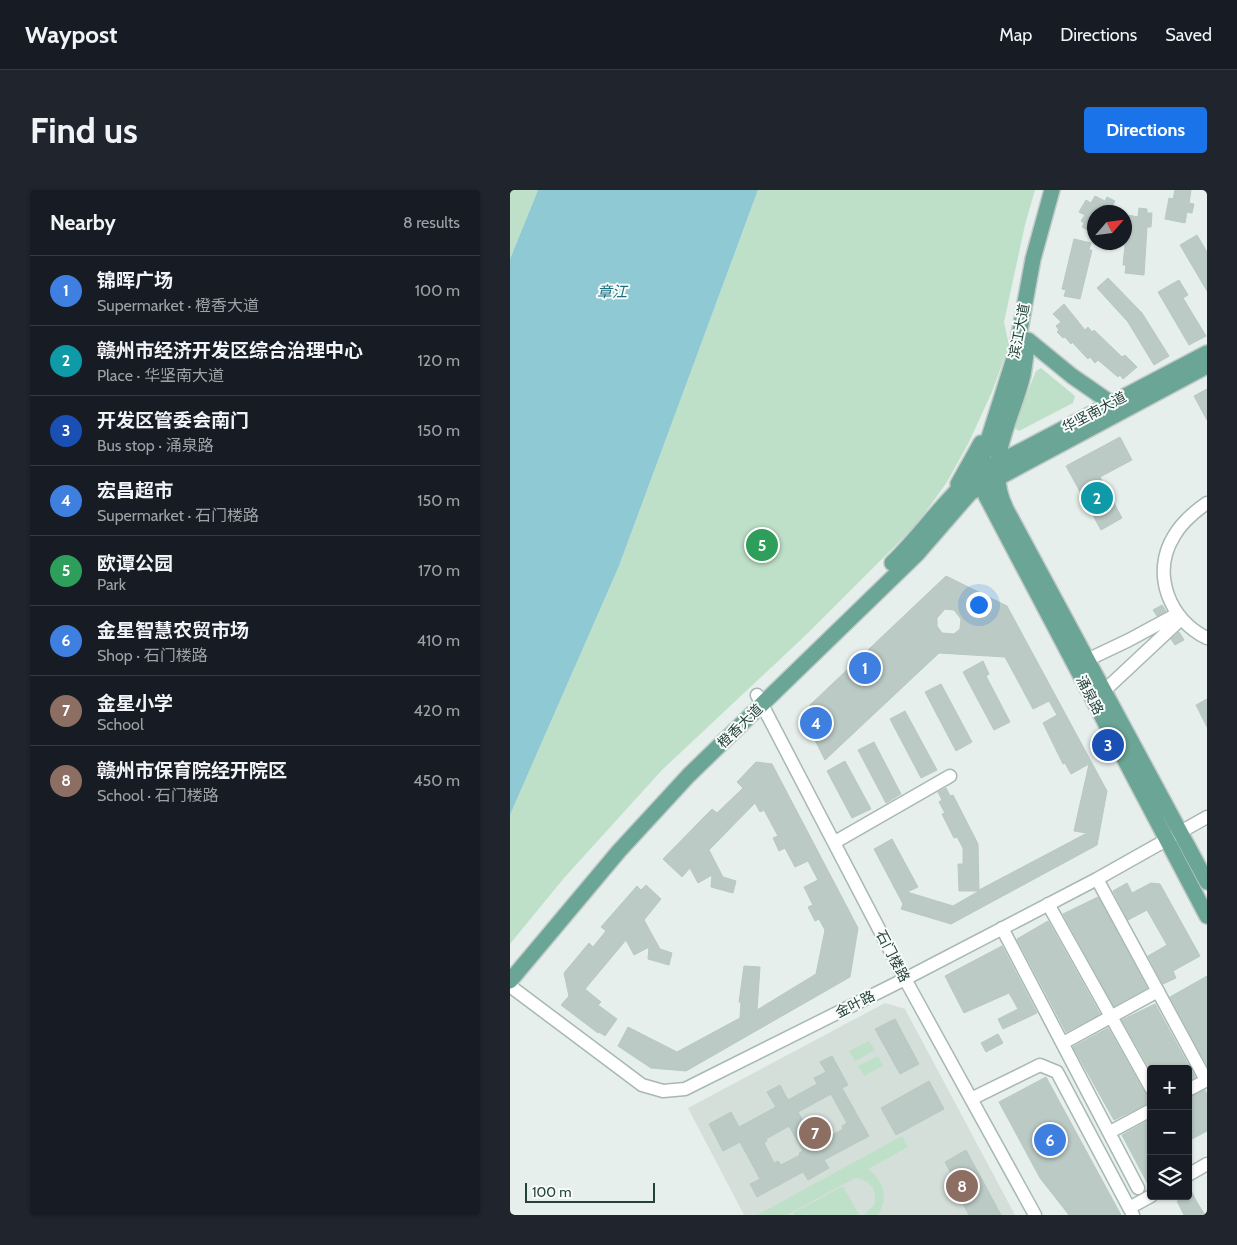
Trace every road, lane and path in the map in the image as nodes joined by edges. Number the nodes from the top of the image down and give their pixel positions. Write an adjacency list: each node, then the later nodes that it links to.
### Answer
1 (1052, 190): 6 (main road, 滨江大道)
2 (1058, 190): 3 (main road, 滨江大道)
3 (1028, 340): 7 (main road); 8 (main road, 滨江大道)
4 (1207, 353): 7 (main road, 华坚南大道)
5 (1207, 366): 9 (main road, 华坚南大道)
6 (1000, 403): 9 (main road, 滨江大道); 10 (main road)
7 (1111, 403): 8 (main road, 华坚南大道)
8 (998, 462): 9 (main road, 涌泉路)
9 (988, 478): 10 (main road, 橙香大道); 12 (main road, 橙香大道); 13 (main road, 涌泉路); 16 (main road, 涌泉路)
10 (954, 493): 18 (main road, 橙香大道)
11 (1207, 503): 14 (street)
12 (955, 509): 13 (main road); 18 (main road, 橙香大道)
13 (998, 519): 22 (main road, 涌泉路)
14 (1179, 616): 15 (street); 16 (street); 17 (street)
15 (1207, 638)
16 (1087, 660): 17 (main road, 涌泉路)
17 (1104, 691): 21 (main road, 涌泉路)
18 (760, 699): 23 (street, 石门楼路); 29 (main road, 橙香大道); 31 (main road, 橙香大道)
19 (950, 776): 23 (street)
20 (1207, 817): 21 (street, 金叶路)
21 (1181, 832): 22 (street, 金叶路); 25 (main road, 涌泉路)
22 (1166, 840): 24 (street, 金叶路); 27 (main road, 涌泉路)
23 (835, 842): 30 (street, 石门楼路)
24 (1097, 879): 26 (street, 金叶路); 33 (street)
25 (1207, 882)
26 (1048, 904): 28 (street, 金叶路); 34 (street)
27 (1207, 916)
28 (1002, 928): 30 (street, 金叶路); 35 (street)
29 (510, 965)
30 (905, 979): 32 (street, 金叶路); 39 (street, 石门楼路)
31 (510, 981)
32 (510, 986)
33 (1158, 991): 34 (street); 36 (street)
34 (1111, 1017): 35 (street); 37 (street)
35 (1063, 1043): 41 (street)
36 (1206, 1080): 38 (street)
37 (1147, 1081)
38 (1192, 1088)
39 (971, 1100): 46 (street); 47 (street, 石门楼路)
40 (1147, 1112): 41 (street)
41 (1110, 1132): 44 (street)
42 (1207, 1164): 43 (street)
43 (1192, 1173)
44 (1138, 1188)
45 (1147, 1199): 46 (street)
46 (1131, 1211)
47 (1035, 1215)

